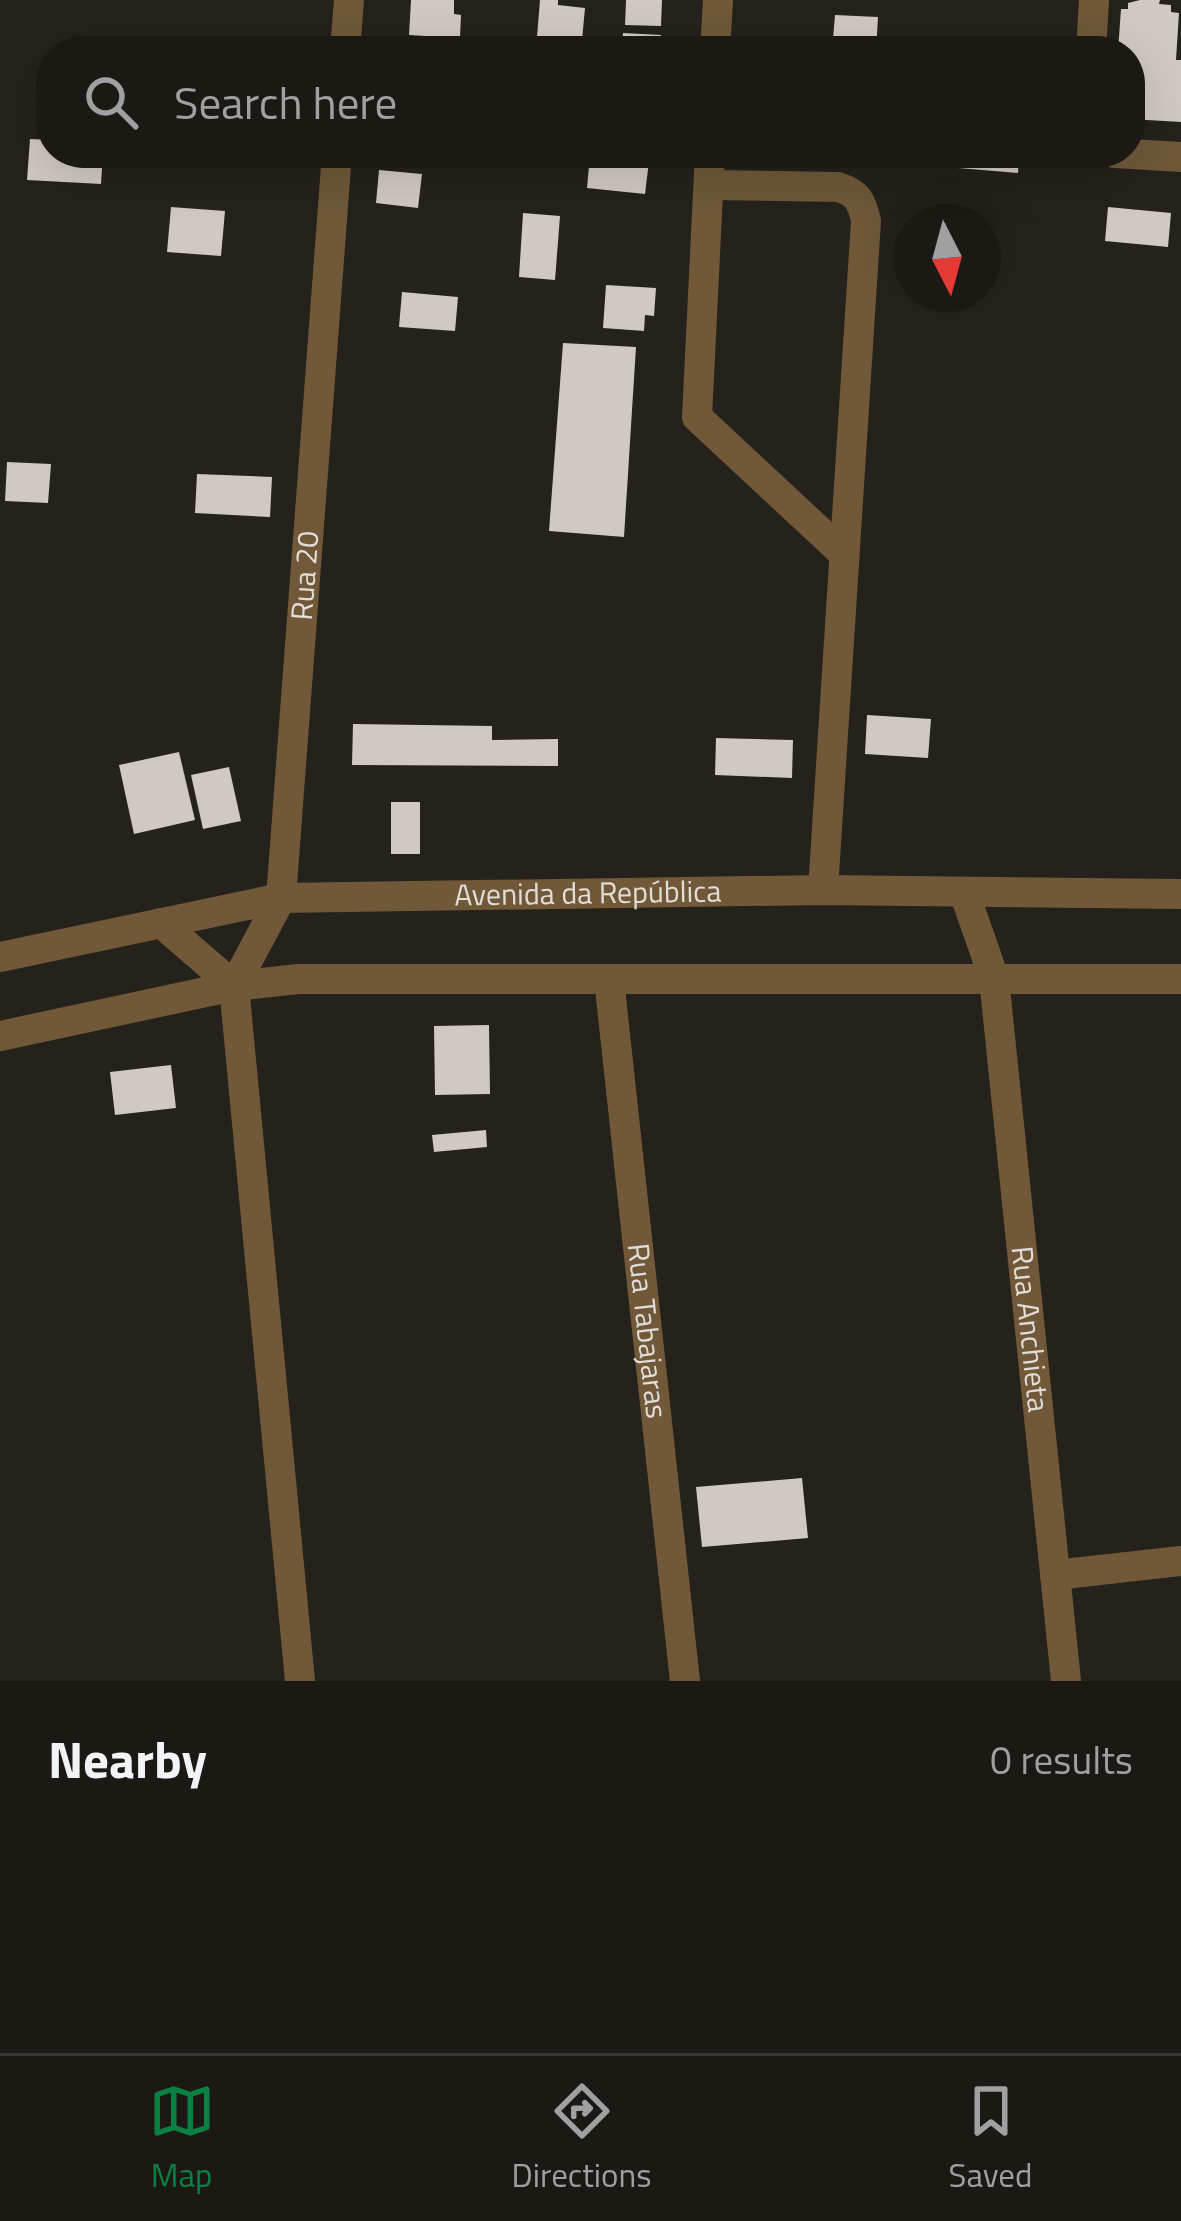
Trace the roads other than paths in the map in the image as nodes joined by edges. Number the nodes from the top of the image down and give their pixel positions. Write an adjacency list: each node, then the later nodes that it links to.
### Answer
1 (349, 0): 4 (street)
2 (718, 0): 5 (street)
3 (1094, 0): 6 (street)
4 (346, 36)
5 (717, 36)
6 (1092, 36)
7 (1145, 155): 8 (street)
8 (1181, 157)
9 (336, 168): 16 (street, Rua 20)
10 (710, 168): 11 (street)
11 (709, 185): 12 (street); 12 (street)
12 (843, 553): 13 (street)
13 (823, 890): 14 (street, Avenida da República); 16 (street, Avenida da República)
14 (964, 892): 15 (street, Avenida da República); 19 (street, Rua Anchieta)
15 (1181, 894)
16 (281, 898): 17 (street, Avenida da República); 22 (street, Rua 20)
17 (161, 923): 18 (street, Avenida da República); 22 (street)
18 (0, 957)
19 (994, 978): 20 (street); 21 (street); 25 (street, Rua Anchieta)
20 (609, 979): 22 (street); 27 (street, Rua Tabajaras)
21 (1181, 979)
22 (234, 986): 23 (street); 26 (street)
23 (0, 1036)
24 (1181, 1561): 25 (street)
25 (1055, 1575): 28 (street, Rua Anchieta)
26 (300, 1681)
27 (685, 1681)
28 (1066, 1681)

